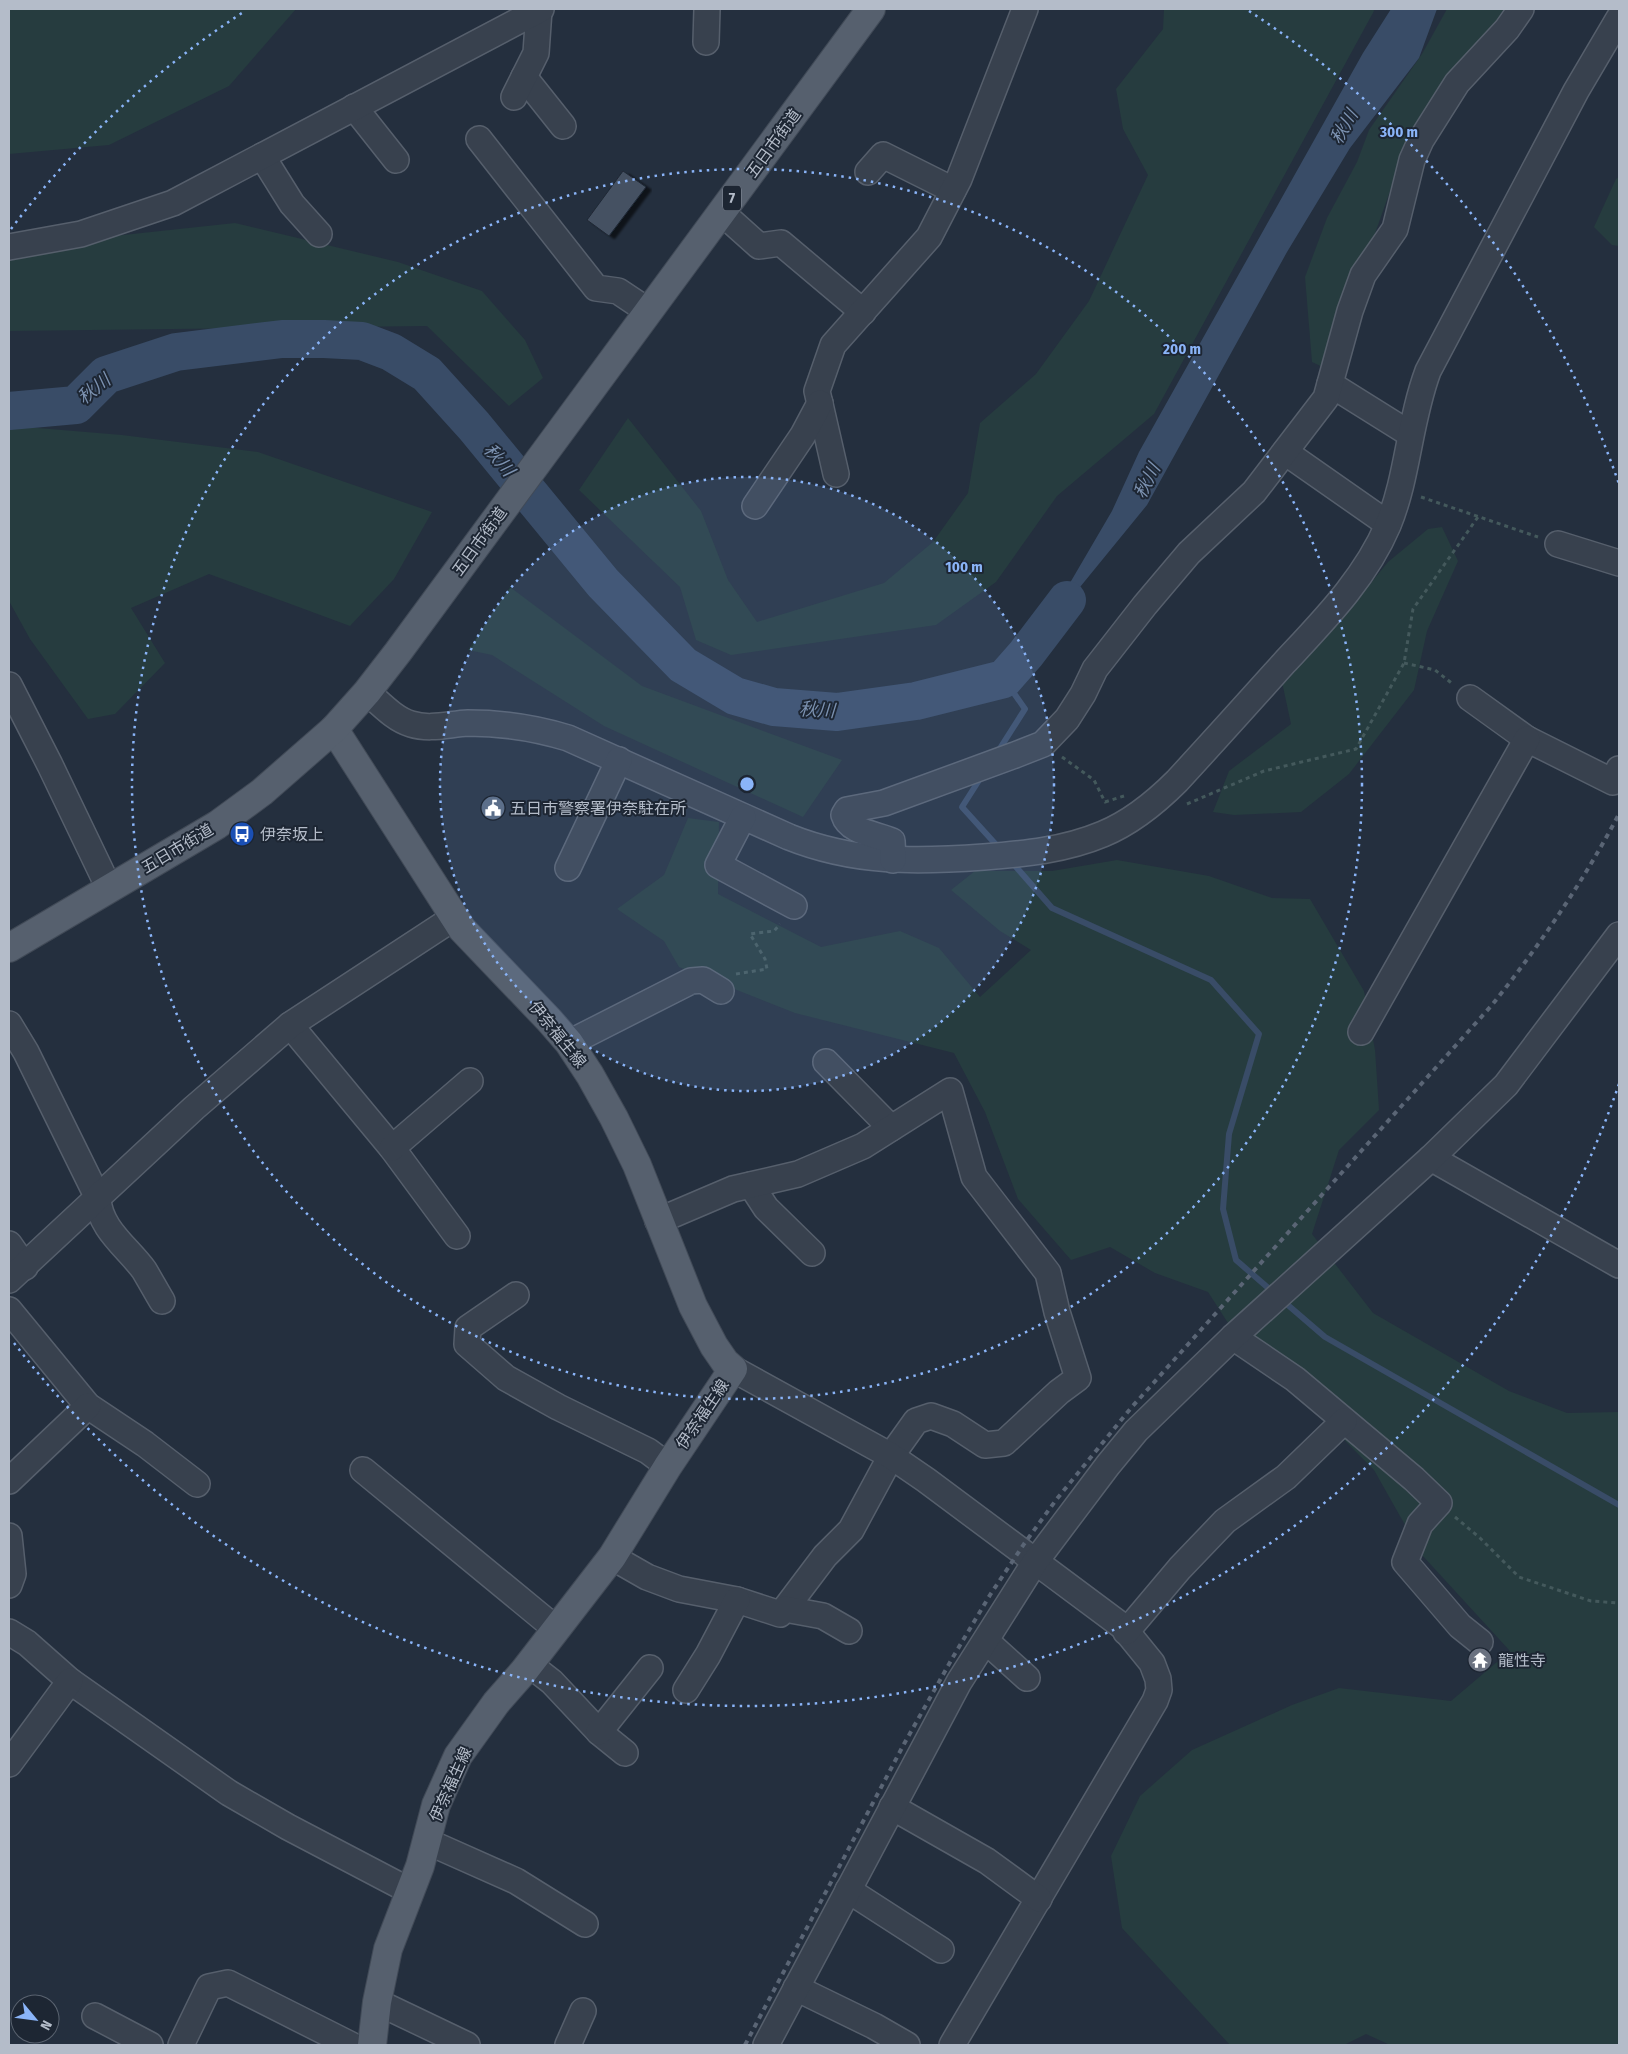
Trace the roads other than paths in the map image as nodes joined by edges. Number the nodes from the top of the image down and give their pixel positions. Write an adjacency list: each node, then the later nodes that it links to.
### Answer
1 (540, 9): 8 (street); 9 (street)
2 (707, 9): 7 (street)
3 (871, 9): 15 (main road, 五日市街道 / 7)
4 (1025, 9): 14 (street)
5 (1522, 9): 20 (street)
6 (1619, 18): 22 (street)
7 (706, 42)
8 (354, 107): 11 (street); 12 (street)
9 (563, 126)
10 (479, 139): 18 (street)
11 (262, 156): 16 (street); 17 (street)
12 (396, 160)
13 (868, 172): 14 (street)
14 (953, 190): 19 (street)
15 (721, 212): 18 (main road, 五日市街道 / 7); 19 (street)
16 (319, 234)
17 (9, 247)
18 (648, 311): 30 (main road, 五日市街道 / 7)
19 (863, 312): 21 (street)
20 (1330, 384): 22 (street); 23 (street)
21 (820, 403): 24 (street); 25 (street)
22 (1410, 434): 26 (street)
23 (1285, 452): 26 (street); 37 (street)
24 (836, 474)
25 (755, 506)
26 (1388, 524): 37 (street)
27 (1558, 544): 28 (street)
28 (1619, 563)
29 (9, 685): 39 (street)
30 (367, 692): 32 (main road, 五日市街道 / 7); 34 (street)
31 (1470, 698): 33 (street)
32 (334, 730): 39 (main road, 五日市街道 / 7); 41 (main road, 伊奈福生線)
33 (1527, 738): 35 (street); 47 (street)
34 (619, 760): 36 (street); 38 (street)
35 (1619, 769)
36 (743, 816): 37 (street); 40 (street)
37 (893, 860)
38 (568, 868)
39 (110, 888): 43 (main road, 五日市街道 / 7)
40 (794, 906)
41 (454, 917): 46 (street); 48 (main road, 伊奈福生線)
42 (1619, 935): 53 (street)
43 (9, 948)
44 (716, 988): 48 (street)
45 (9, 1024): 55 (street)
46 (290, 1025): 52 (street); 55 (street)
47 (1361, 1032)
48 (569, 1043): 56 (main road, 伊奈福生線)
49 (826, 1062): 51 (street)
50 (470, 1081): 52 (street)
51 (891, 1128): 54 (street); 69 (street)
52 (392, 1148): 57 (street)
53 (1431, 1158): 60 (street); 65 (street)
54 (751, 1185): 56 (street); 59 (street)
55 (98, 1198): 61 (street); 63 (street)
56 (658, 1221): 66 (main road, 伊奈福生線)
57 (457, 1236)
58 (9, 1244): 61 (street)
59 (812, 1253)
60 (1619, 1265)
61 (17, 1274)
62 (516, 1295): 70 (street)
63 (162, 1301)
64 (9, 1310): 67 (street)
65 (1233, 1337): 68 (street); 76 (street)
66 (733, 1368): 69 (street); 70 (main road, 伊奈福生線)
67 (88, 1406): 72 (street); 73 (street)
68 (1344, 1421): 83 (street); 85 (street)
69 (891, 1456): 76 (street); 79 (street)
70 (668, 1466): 75 (main road, 伊奈福生線)
71 (363, 1470): 80 (street)
72 (9, 1481)
73 (197, 1484)
74 (9, 1536): 77 (street)
75 (612, 1557): 78 (street); 80 (main road, 伊奈福生線)
76 (1035, 1562): 83 (street); 84 (street)
77 (9, 1585)
78 (737, 1600): 79 (street); 90 (street)
79 (785, 1609): 81 (street)
80 (556, 1629): 86 (main road, 伊奈福生線)
81 (849, 1631)
82 (9, 1632): 89 (street)
83 (1126, 1632): 98 (street)
84 (986, 1641): 88 (street); 94 (street)
85 (1480, 1642)
86 (529, 1664): 91 (street); 95 (main road, 伊奈福生線)
87 (650, 1668): 91 (street)
88 (1027, 1678)
89 (70, 1681): 93 (street); 97 (street)
90 (686, 1690)
91 (599, 1732): 92 (street)
92 (625, 1753)
93 (9, 1764)
94 (892, 1807): 96 (street); 98 (street)
95 (426, 1841): 97 (main road, 伊奈福生線); 99 (street)
96 (848, 1890): 100 (street); 101 (street)
97 (410, 1891): 102 (main road, 伊奈福生線)
98 (1039, 1898): 113 (street)
99 (585, 1924)
100 (941, 1950)
101 (796, 1988): 111 (street); 112 (street)
102 (377, 2002): 108 (main road, 伊奈福生線); 109 (street)
103 (583, 2011): 110 (street)
104 (95, 2016): 105 (street)
105 (150, 2045)
106 (181, 2045): 107 (street)
107 (351, 2045)
108 (372, 2045)
109 (467, 2045)
110 (568, 2045)
111 (766, 2045)
112 (907, 2045)
113 (952, 2045)

